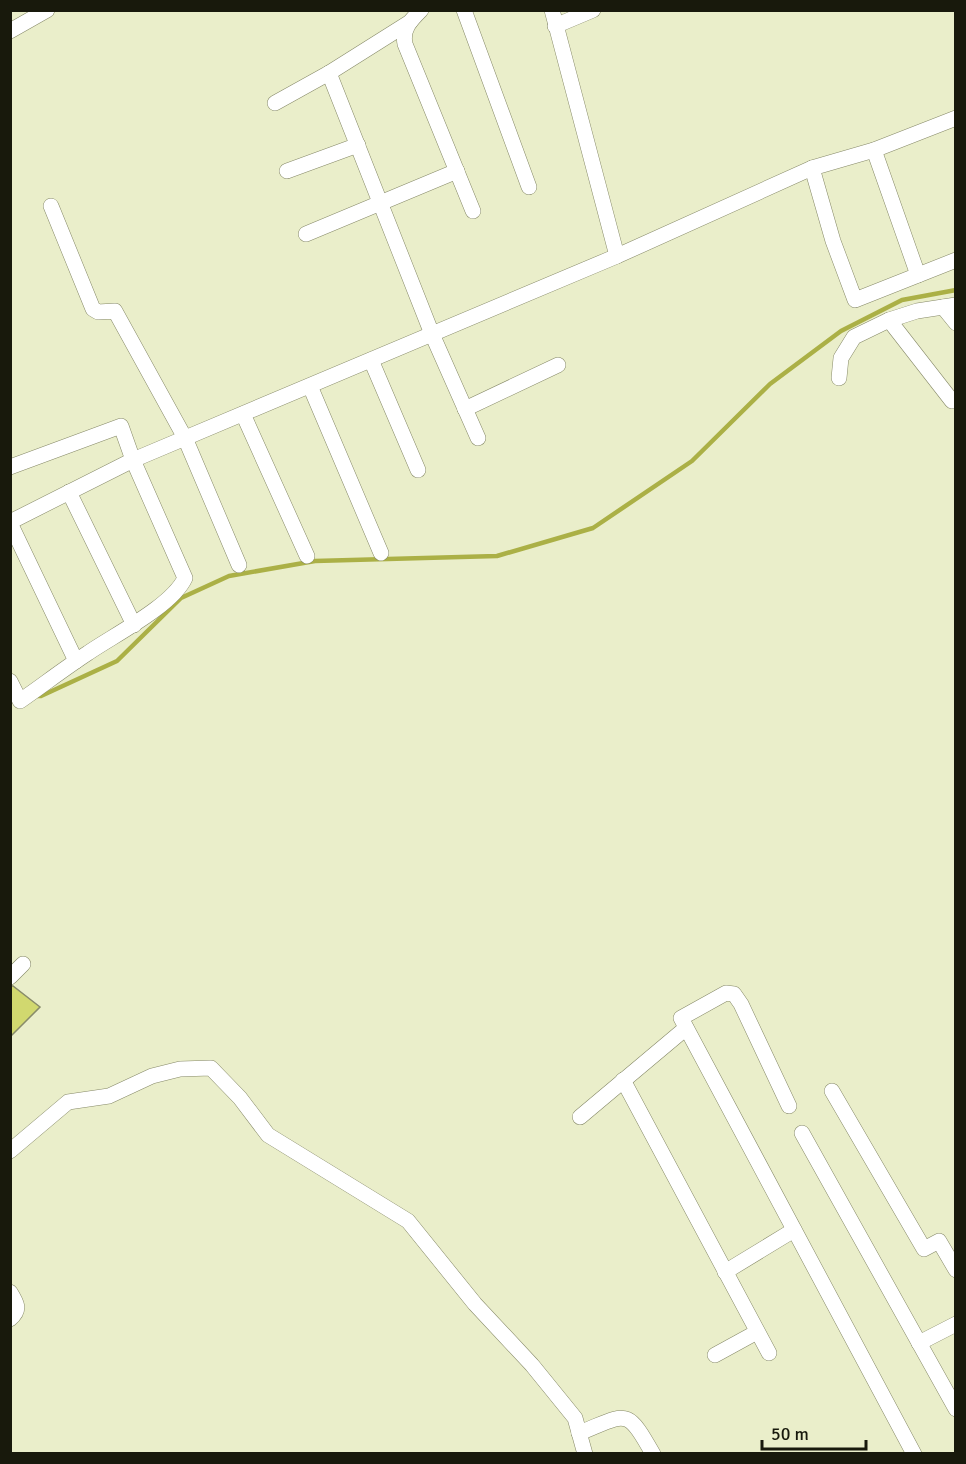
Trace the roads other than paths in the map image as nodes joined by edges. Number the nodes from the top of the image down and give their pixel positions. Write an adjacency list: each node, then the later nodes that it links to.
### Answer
1 (47, 10): 6 (street)
2 (464, 10): 15 (street)
3 (593, 10): 5 (street)
4 (416, 16): 7 (street); 14 (street)
5 (553, 18): 20 (street)
6 (10, 31)
7 (329, 73): 8 (street); 10 (street)
8 (275, 102)
9 (956, 118): 11 (street)
10 (358, 145): 13 (street); 16 (street)
11 (874, 150): 12 (street); 22 (street)
12 (812, 168): 20 (street); 22 (street)
13 (287, 171)
14 (457, 171): 16 (street); 18 (street)
15 (529, 187)
16 (380, 203): 19 (street); 26 (street)
17 (51, 206): 34 (street)
18 (473, 212)
19 (306, 234)
20 (617, 256): 26 (street)
21 (956, 260): 22 (street)
22 (918, 275)
23 (949, 306): 24 (street); 25 (street)
24 (889, 320): 29 (street); 31 (street)
25 (956, 323)
26 (432, 334): 27 (street); 32 (street)
27 (371, 360): 30 (street); 38 (street)
28 (558, 365): 32 (street)
29 (839, 378)
30 (310, 386): 33 (street); 41 (street)
31 (952, 401)
32 (465, 409): 35 (street)
33 (243, 414): 34 (street); 42 (street)
34 (185, 438): 36 (street); 43 (street)
35 (478, 438)
36 (133, 460): 37 (street); 39 (street); 44 (street)
37 (12, 464)
38 (418, 470)
39 (69, 492): 40 (street); 44 (street)
40 (10, 522): 45 (street)
41 (381, 553)
42 (307, 556)
43 (239, 565)
44 (134, 625): 45 (street)
45 (76, 661): 46 (street)
46 (10, 681)
47 (23, 964): 48 (street)
48 (10, 977)
49 (686, 1028): 50 (street); 52 (street); 56 (street)
50 (623, 1080): 53 (street); 58 (street)
51 (832, 1091): 57 (street)
52 (789, 1106)
53 (580, 1117)
54 (802, 1133): 63 (street)
55 (10, 1152): 67 (street)
56 (794, 1230): 58 (street); 70 (street)
57 (956, 1270)
58 (725, 1272): 62 (street)
59 (10, 1292): 60 (street)
60 (10, 1319)
61 (956, 1324): 63 (street)
62 (757, 1332): 64 (street); 65 (street)
63 (919, 1343): 66 (street)
64 (768, 1353)
65 (715, 1355)
66 (956, 1409)
67 (579, 1433): 68 (street); 69 (street)
68 (585, 1454)
69 (653, 1454)
70 (914, 1454)

